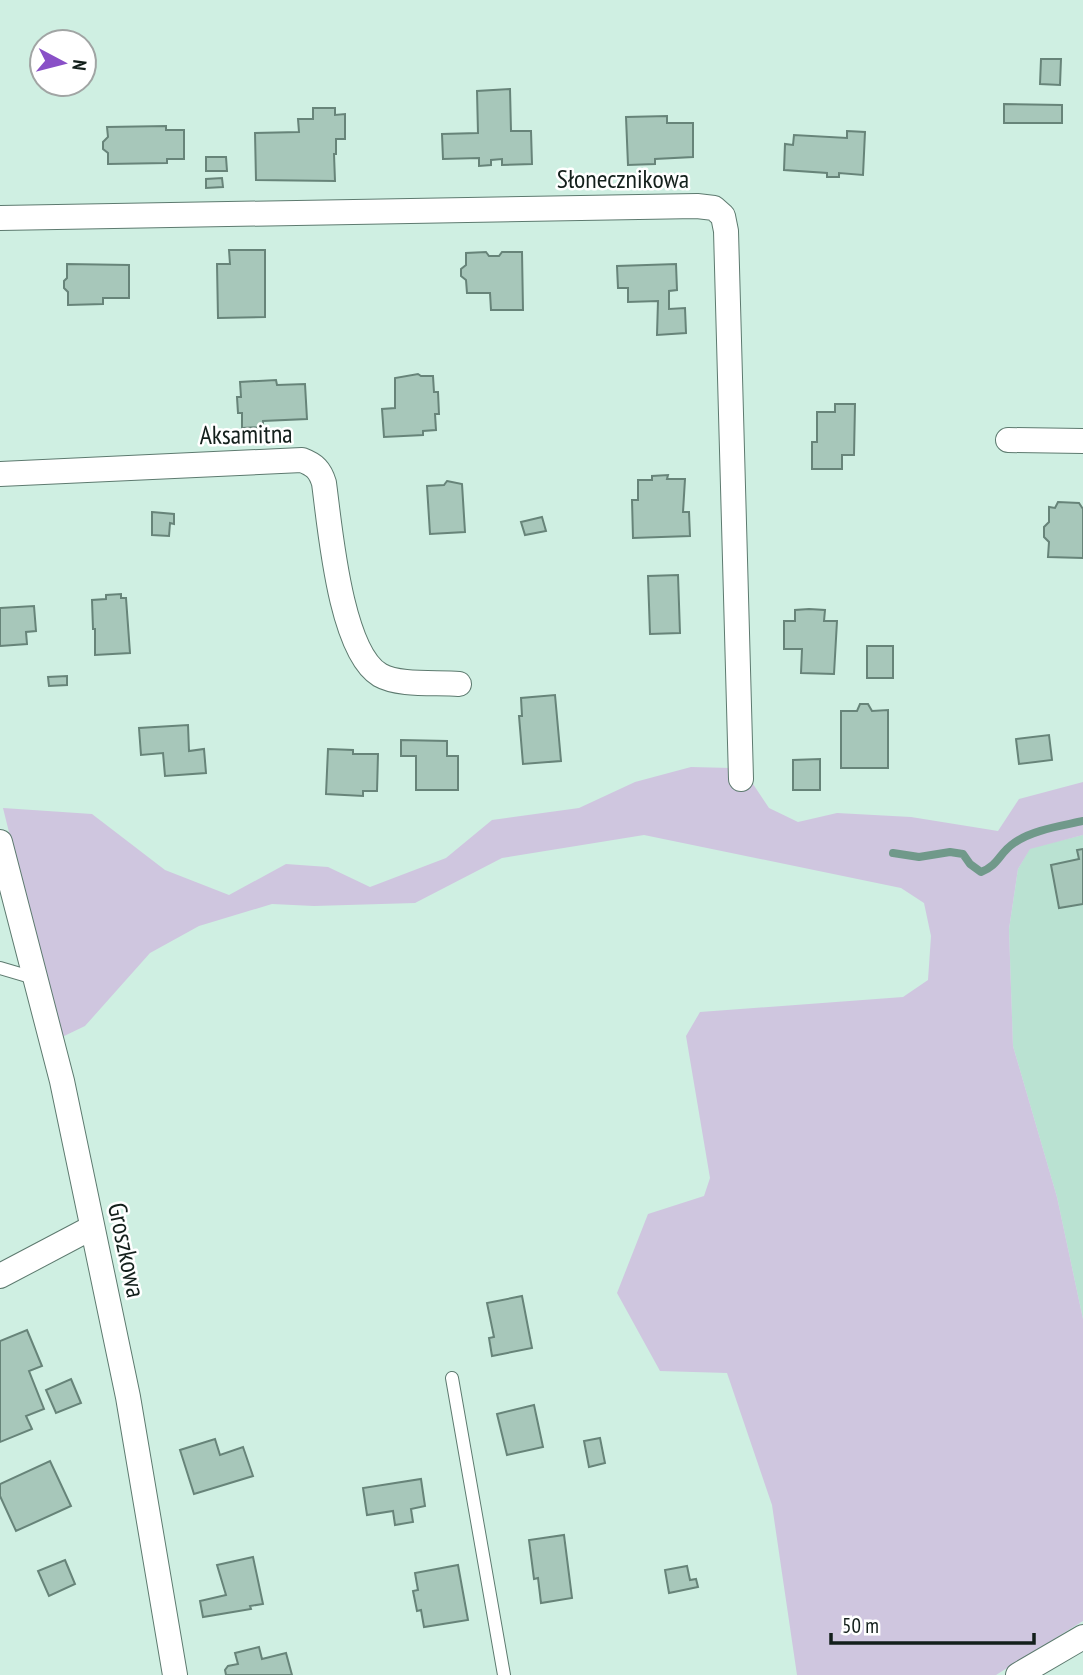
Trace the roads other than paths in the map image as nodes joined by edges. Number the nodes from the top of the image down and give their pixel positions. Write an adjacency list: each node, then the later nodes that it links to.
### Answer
1 (0, 218): 6 (street, Słonecznikowa)
2 (1008, 440): 3 (street)
3 (1083, 441)
4 (0, 474): 5 (street, Aksamitna)
5 (459, 684)
6 (741, 779)
7 (0, 842): 9 (street, Groszkowa)
8 (0, 968): 9 (lane)
9 (34, 978): 10 (street, Groszkowa)
10 (92, 1228): 11 (street); 14 (street, Groszkowa)
11 (0, 1276)
12 (452, 1378): 15 (lane)
13 (1083, 1637): 16 (street)
14 (174, 1675)
15 (504, 1675)
16 (1018, 1675)

